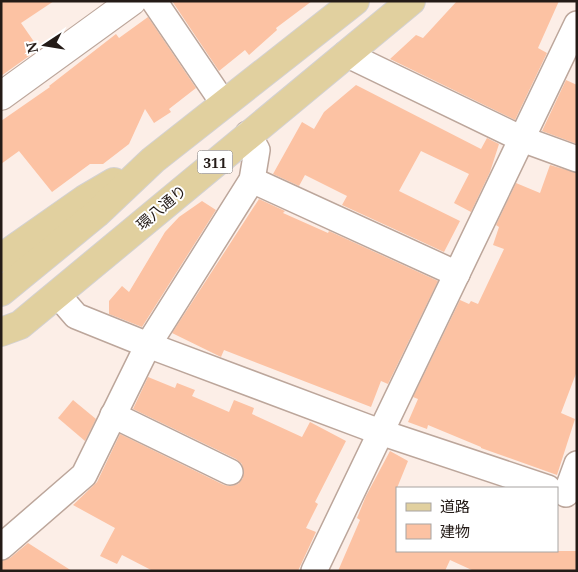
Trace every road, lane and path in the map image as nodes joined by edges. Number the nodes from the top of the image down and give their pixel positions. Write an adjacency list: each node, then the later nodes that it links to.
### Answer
1 (132, 1): 7 (street)
2 (154, 1): 8 (street)
3 (355, 1): 8 (main road, 311)
4 (411, 1): 6 (main road, 環八通り / 311)
5 (577, 24): 10 (street)
6 (346, 54): 9 (main road, 環八通り / 311); 10 (street)
7 (1, 96)
8 (224, 104): 12 (main road, 311)
9 (248, 134): 13 (street); 17 (main road, 環八通り / 311)
10 (522, 139): 11 (street); 15 (street)
11 (577, 158)
12 (153, 160): 14 (main road, 311); 16 (main road, 311)
13 (252, 180): 15 (street); 19 (street)
14 (1, 258)
15 (457, 274): 22 (street)
16 (1, 292)
17 (57, 294): 18 (main road, 環八通り / 311); 19 (street)
18 (11, 328): 20 (main road, 環八通り)
19 (148, 345): 21 (street); 22 (street)
20 (1, 354)
21 (113, 415): 24 (street); 27 (street)
22 (380, 432): 25 (street); 28 (street)
23 (577, 464): 26 (street)
24 (230, 472)
25 (544, 487)
26 (562, 493)
27 (1, 547)
28 (314, 571)

